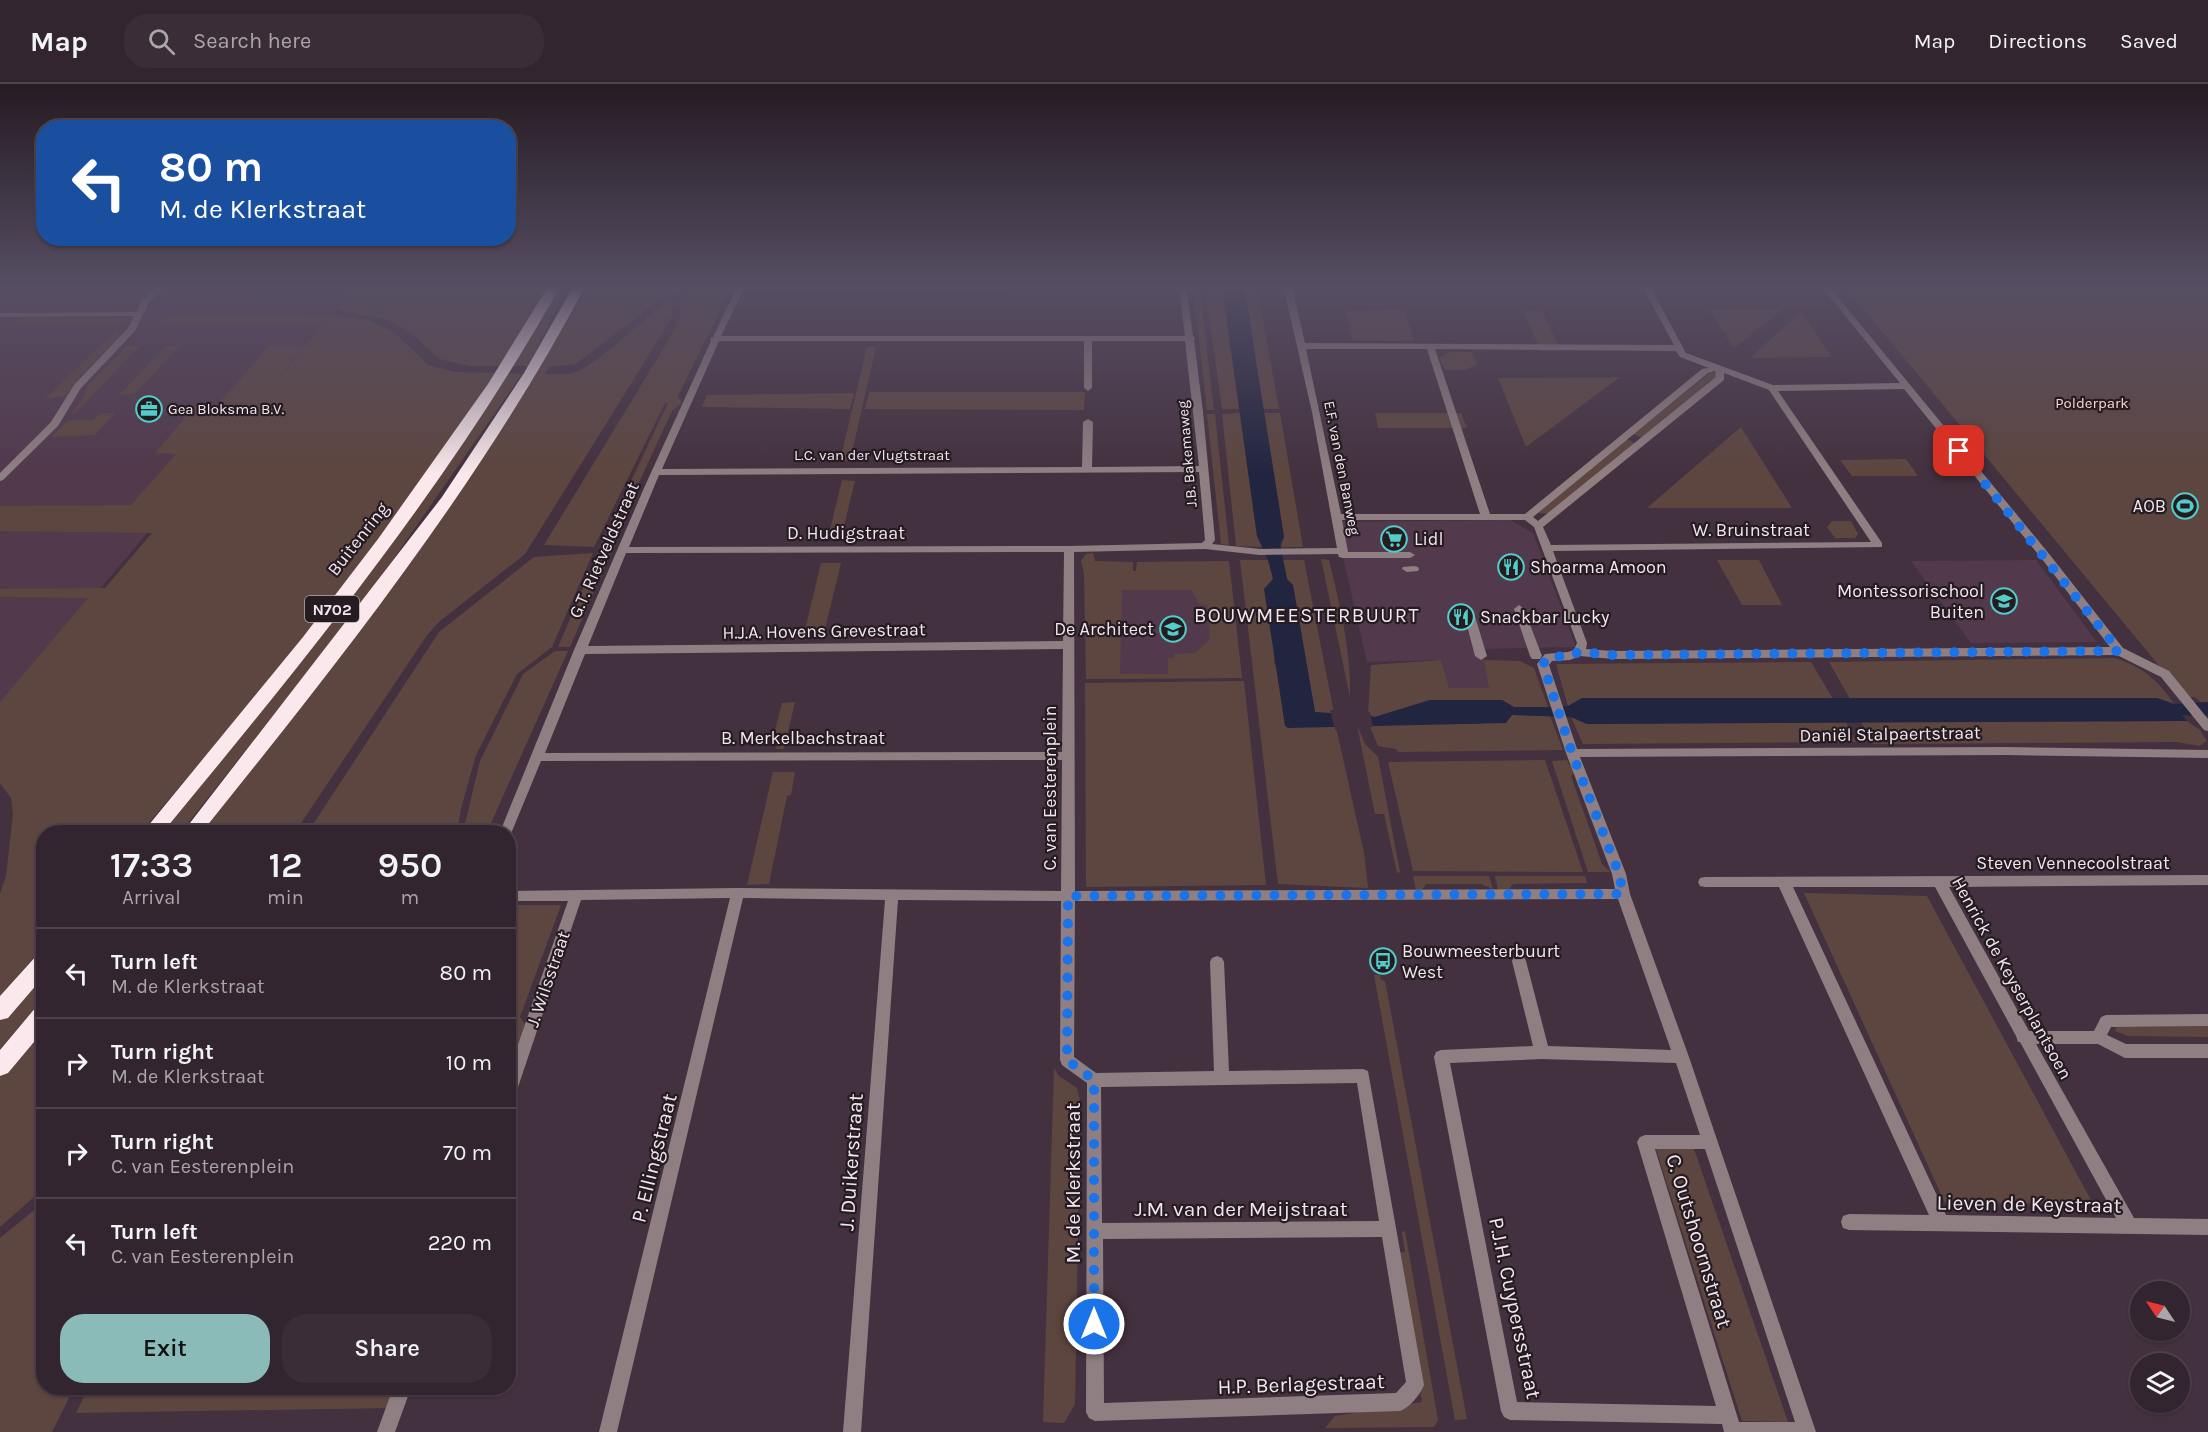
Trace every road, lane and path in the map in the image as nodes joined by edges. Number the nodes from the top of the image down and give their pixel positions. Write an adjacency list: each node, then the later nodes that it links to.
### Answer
1 (114, 348): 22 (street)
2 (520, 348): 46 (highway, Buitenring / N702)
3 (545, 348): 47 (highway, N702)
4 (710, 348): 21 (street, G.T. Rietveldstraat)
5 (1088, 348): 14 (street)
6 (1192, 348): 20 (street, J.B. Bakemaweg)
7 (1302, 348): 23 (street, E.F. van den Banweg)
8 (1424, 348): 9 (street)
9 (1430, 348): 10 (street); 25 (street)
10 (1679, 348): 12 (street)
11 (1875, 348): 13 (street)
12 (1718, 368): 15 (street); 17 (street); 18 (street)
13 (1906, 386): 15 (street); 37 (street)
14 (1088, 388)
15 (1772, 388): 28 (street, W. Bruinstraat)
16 (1088, 422): 19 (street)
17 (1626, 435): 18 (street); 24 (street)
18 (1642, 442): 26 (street)
19 (1087, 469): 20 (street, L.C. van der Vlugtstraat); 21 (street, L.C. van der Vlugtstraat)
20 (1203, 469): 27 (street, J.B. Bakemaweg)
21 (658, 471): 30 (street, G.T. Rietveldstraat)
22 (0, 478)
23 (1336, 517): 25 (street); 31 (street, E.F. van den Banweg)
24 (1527, 517): 25 (street); 26 (street)
25 (1486, 518)
26 (1538, 526): 28 (street)
27 (1205, 546): 29 (street); 31 (street)
28 (1547, 548): 38 (street)
29 (1069, 549): 30 (street, D. Hudigstraat); 35 (street, C. van Eesterenplein)
30 (624, 550): 36 (street, G.T. Rietveldstraat)
31 (1343, 553): 32 (street)
32 (1410, 555)
33 (1520, 609): 40 (street)
34 (1468, 610): 39 (street)
35 (1069, 645): 36 (street, H.J.A. Hovens Grevestraat); 44 (street, C. van Eesterenplein)
36 (580, 650): 45 (street, G.T. Rietveldstraat)
37 (2119, 651): 38 (street); 41 (street)
38 (1579, 652): 40 (street)
39 (1481, 656)
40 (1540, 658): 42 (street)
41 (2207, 726)
42 (1572, 753): 43 (street, Daniël Stalpaertstraat); 54 (street)
43 (2208, 755)
44 (1068, 756): 45 (street, B. Merkelbachstraat); 58 (street, C. van Eesterenplein)
45 (537, 757): 48 (street, G.T. Rietveldstraat)
46 (158, 825)
47 (197, 825)
48 (509, 825)
49 (2208, 880): 51 (street, Steven Vennecoolstraat)
50 (1705, 882): 52 (street, Henrick de Keyserplantsoen)
51 (1939, 882): 52 (street, Henrick de Keyserplantsoen); 65 (street, Henrick de Keyserplantsoen)
52 (1784, 883): 76 (street)
53 (738, 893): 56 (street); 57 (street); 86 (street, P. Ellingstraat)
54 (1623, 894): 58 (street, C. van Eesterenplein); 69 (street, C. Outshoornstraat)
55 (516, 896): 56 (street)
56 (576, 896): 71 (street, J. Wilsstraat)
57 (892, 896): 58 (street); 87 (street, J. Duikerstraat)
58 (1068, 896): 73 (street, M. de Klerkstraat)
59 (1519, 961): 68 (street)
60 (1217, 962): 72 (street)
61 (36, 970): 62 (highway)
62 (0, 1011)
63 (2208, 1020): 66 (street)
64 (36, 1023): 70 (highway)
65 (2023, 1037): 66 (street); 77 (street, Henrick de Keyserplantsoen)
66 (2099, 1038): 67 (street)
67 (2208, 1051)
68 (1542, 1052): 69 (street); 83 (street, P.J.H. Cuypersstraat)
69 (1682, 1057): 74 (street, C. Outshoornstraat)
70 (0, 1066)
71 (516, 1072)
72 (1222, 1078): 73 (street); 79 (street, H.P. Berlagestraat)
73 (1094, 1080): 80 (street, M. de Klerkstraat)
74 (1708, 1142): 83 (street, C. Outshoornstraat); 84 (street, C. Outshoornstraat)
75 (1849, 1222): 76 (street, Lieven de Keystraat)
76 (1941, 1223): 77 (street, Lieven de Keystraat)
77 (2130, 1227): 78 (street, Lieven de Keystraat)
78 (2208, 1227)
79 (1388, 1229): 80 (street, J.M. van der Meijstraat); 82 (street, H.P. Berlagestraat)
80 (1094, 1231): 82 (street, M. de Klerkstraat)
81 (399, 1395): 85 (street)
82 (1095, 1412)
83 (1728, 1415): 84 (street)
84 (1807, 1431)
85 (386, 1432)
86 (608, 1432)
87 (852, 1432)

